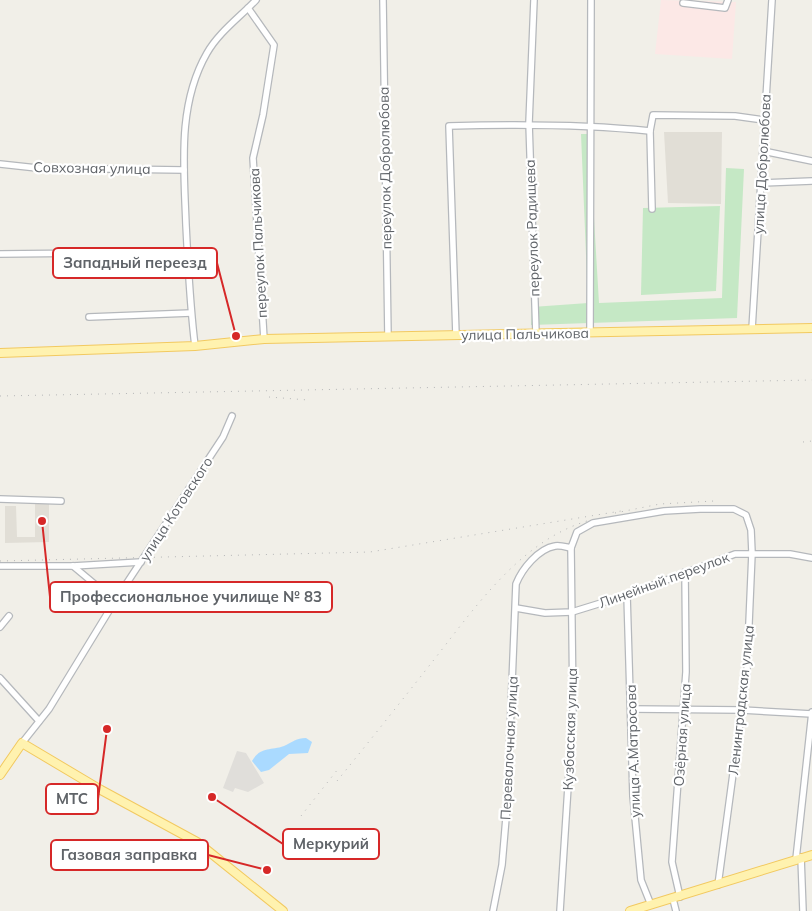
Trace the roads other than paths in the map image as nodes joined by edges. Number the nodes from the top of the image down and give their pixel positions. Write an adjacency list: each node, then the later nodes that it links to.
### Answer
1 (256, 0): 8 (street)
2 (383, 0): 29 (street, переулок Добролюбова)
3 (534, 0): 10 (street, переулок Радищева)
4 (591, 0): 11 (street)
5 (728, 0): 7 (street)
6 (772, 0): 9 (street, улица Добролюбова)
7 (683, 3)
8 (248, 8): 16 (street); 30 (street, переулок Пальчикова)
9 (764, 120): 12 (street); 13 (street, улица Добролюбова)
10 (529, 123): 11 (street); 27 (street, переулок Радищева); 28 (street)
11 (591, 125): 12 (street); 26 (street)
12 (650, 130): 19 (street)
13 (763, 151): 14 (street); 18 (street, улица Добролюбова)
14 (812, 161)
15 (0, 164): 16 (street, Совхозная улица)
16 (184, 170): 20 (street)
17 (812, 181): 18 (street)
18 (760, 183): 25 (street, улица Добролюбова)
19 (652, 210)
20 (188, 252): 21 (street); 22 (street)
21 (0, 254)
22 (191, 313): 23 (street); 31 (street)
23 (89, 317)
24 (812, 328): 25 (main road, улица Пальчикова)
25 (752, 329): 26 (main road, улица Пальчикова)
26 (590, 332): 27 (main road, улица Пальчикова)
27 (536, 334): 28 (main road, улица Пальчикова)
28 (456, 335): 29 (main road, улица Пальчикова)
29 (388, 337): 30 (main road, улица Пальчикова)
30 (264, 339): 31 (main road, улица Пальчикова)
31 (195, 346): 32 (main road, улица Пальчикова)
32 (0, 353)
33 (232, 416): 39 (street, улица Котовского)
34 (0, 499): 35 (street)
35 (61, 501)
36 (571, 548): 37 (street, Ленинградская улица); 45 (street, Перевалочная улица); 46 (street, Кузбасская улица)
37 (752, 553): 38 (street, Линейный переулок); 42 (street, Линейный переулок); 52 (street, Ленинградская улица)
38 (812, 558)
39 (141, 562): 41 (street); 44 (street, улица Котовского)
40 (0, 566): 41 (street)
41 (74, 566): 44 (street)
42 (685, 572): 43 (street, Линейный переулок); 50 (street, Озёрная улица)
43 (627, 594): 46 (street, Линейный переулок); 51 (street, улица А.Матросова)
44 (115, 601): 54 (street, улица Котовского)
45 (516, 608): 46 (street, Линейный переулок); 63 (street, Перевалочная улица)
46 (572, 612): 64 (street, Кузбасская улица)
47 (9, 616): 48 (street)
48 (0, 626)
49 (0, 678): 54 (street)
50 (684, 708): 51 (street); 52 (street); 60 (street, Озёрная улица)
51 (632, 709): 61 (street, улица А.Матросова)
52 (742, 710): 53 (street); 59 (street, Ленинградская улица)
53 (812, 713): 58 (street)
54 (39, 721): 55 (street, улица Котовского)
55 (22, 743): 56 (main road, улица Котовского); 62 (main road)
56 (0, 775)
57 (812, 855): 58 (main road)
58 (799, 858): 59 (main road); 67 (street)
59 (718, 885): 60 (main road)
60 (676, 898): 61 (main road); 66 (street, Озёрная улица)
61 (651, 905): 65 (main road)
62 (283, 911)
63 (493, 911)
64 (560, 911)
65 (630, 911)
66 (676, 911)
67 (804, 911)

